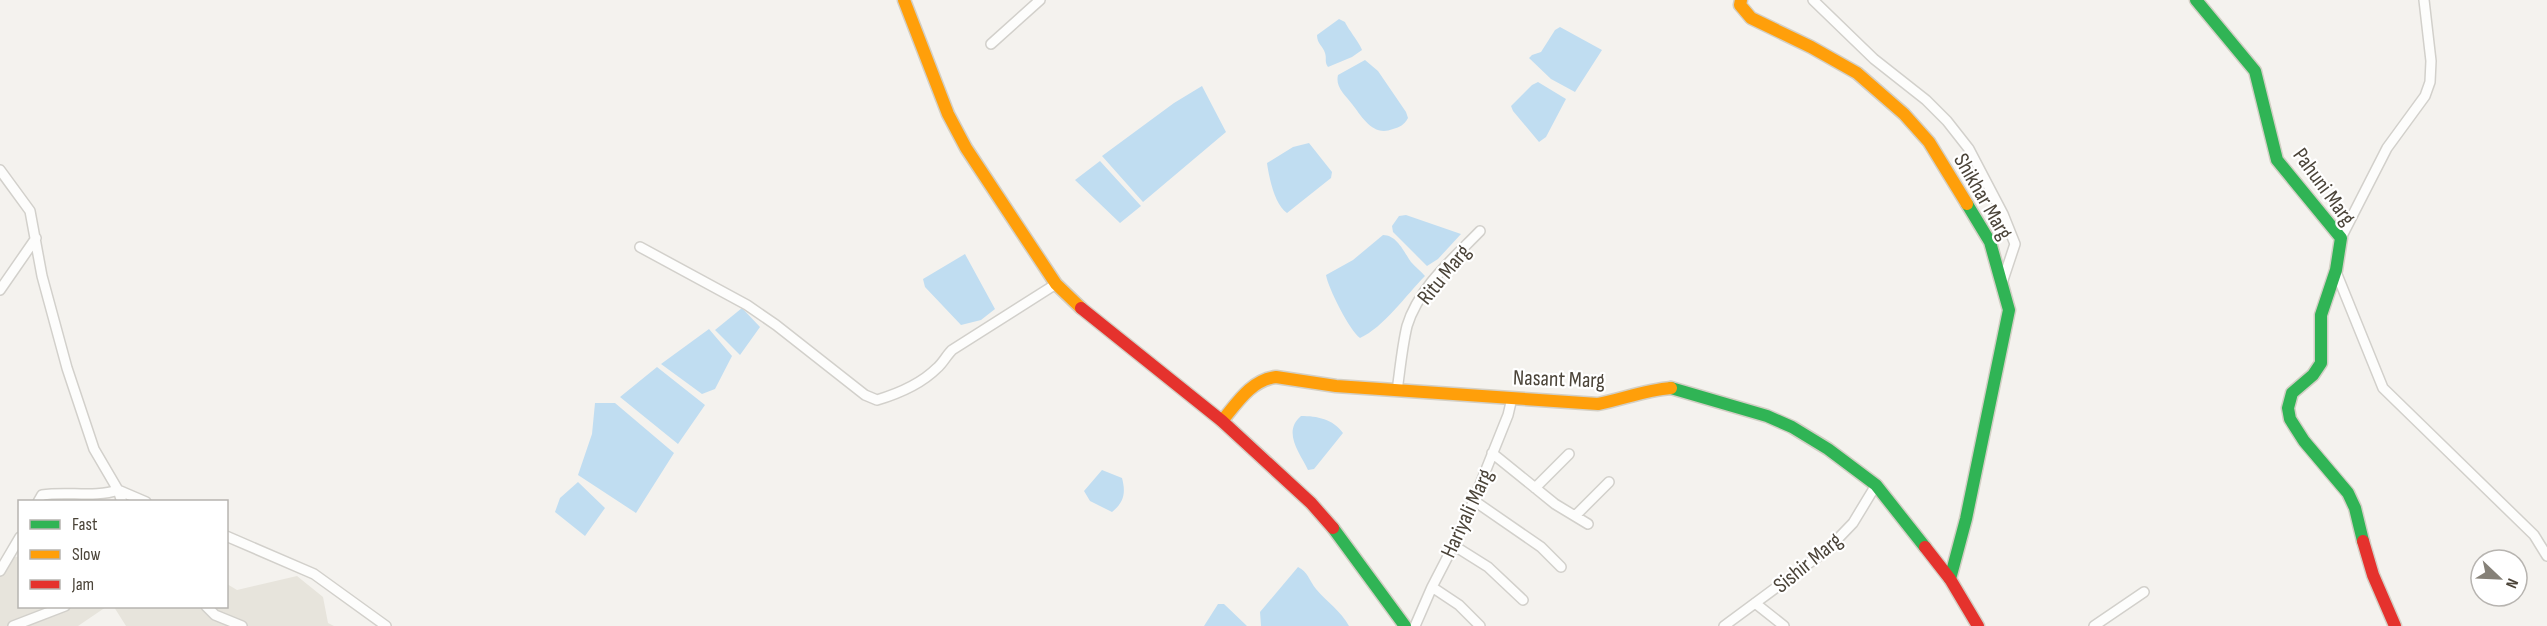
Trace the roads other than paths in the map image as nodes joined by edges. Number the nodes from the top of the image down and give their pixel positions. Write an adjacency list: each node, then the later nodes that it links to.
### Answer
1 (904, 0): 15 (street)
2 (1040, 0): 7 (street)
3 (1741, 0): 14 (street, Shikhar Marg)
4 (1813, 0): 14 (street)
5 (2196, 0): 11 (street, Pahuni Marg)
6 (2424, 0): 11 (street)
7 (991, 44)
8 (0, 170): 10 (street)
9 (1480, 231): 17 (street, Ritu Marg)
10 (36, 238): 16 (street); 25 (street)
11 (2341, 238): 13 (street, Pahuni Marg)
12 (640, 247): 15 (street)
13 (2336, 272): 35 (street); 55 (street, Pahuni Marg)
14 (2002, 283): 38 (street, Shikhar Marg)
15 (1056, 284): 19 (street)
16 (0, 290)
17 (1396, 391): 18 (street, Nasant Marg); 19 (street, Nasant Marg)
18 (1512, 398): 20 (street, Hariyali Marg); 23 (street, Nasant Marg)
19 (1222, 421): 49 (street)
20 (1492, 453): 24 (street); 29 (street, Hariyali Marg)
21 (1569, 454): 24 (street)
22 (1608, 482): 30 (street)
23 (1876, 485): 38 (street, Nasant Marg); 42 (street, Sishir Marg)
24 (1535, 488): 30 (street)
25 (118, 490): 26 (street); 27 (street); 28 (street)
26 (39, 500)
27 (122, 500)
28 (143, 500)
29 (1473, 500): 34 (street, Hariyali Marg); 36 (street)
30 (1575, 516): 31 (street)
31 (1588, 524)
32 (228, 537): 48 (street)
33 (18, 540): 37 (street)
34 (1453, 545): 39 (street, Hariyali Marg); 41 (street)
35 (2547, 556)
36 (1561, 567)
37 (0, 571)
38 (1950, 579): 53 (street, Nasant Marg)
39 (1432, 587): 45 (street); 50 (street, Hariyali Marg)
40 (2144, 592): 54 (street)
41 (1523, 600)
42 (1755, 603): 51 (street, Sishir Marg); 52 (street)
43 (60, 608): 46 (street)
44 (208, 608): 47 (street)
45 (1475, 624)
46 (14, 626)
47 (242, 626)
48 (386, 626)
49 (1405, 626)
50 (1415, 626)
51 (1724, 626)
52 (1784, 626)
53 (1978, 626)
54 (2094, 626)
55 (2395, 626)

